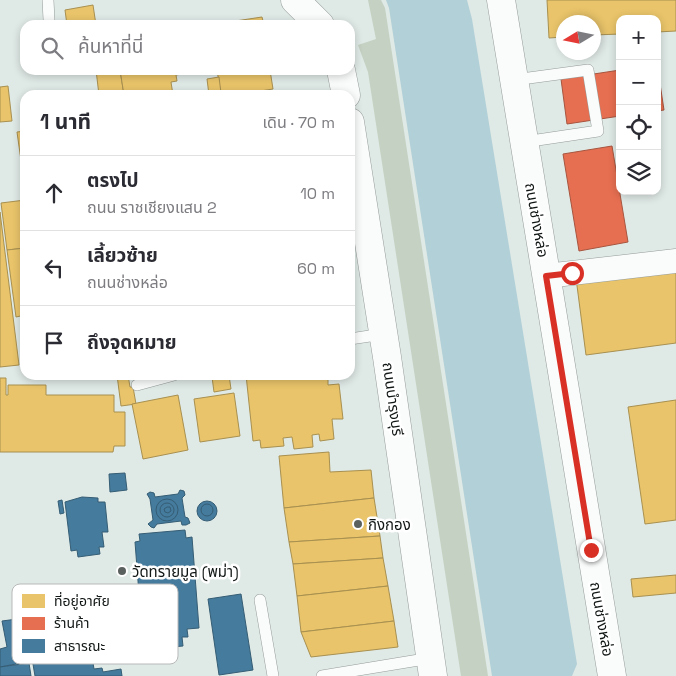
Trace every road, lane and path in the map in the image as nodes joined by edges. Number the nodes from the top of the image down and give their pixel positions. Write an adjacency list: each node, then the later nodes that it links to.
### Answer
1 (48, 0): 4 (lane)
2 (296, 0): 5 (main road)
3 (501, 0): 6 (main road, ถนนช่างหล่อ)
4 (49, 20)
5 (315, 20)
6 (514, 80): 7 (main road, ถนนช่างหล่อ); 7 (lane)
7 (524, 142): 10 (main road, ถนนช่างหล่อ)
8 (355, 154): 11 (main road, ถนนบำรุงบุรี)
9 (676, 261): 10 (street)
10 (546, 276): 17 (main road, ถนนช่างหล่อ)
11 (383, 334): 12 (lane); 16 (main road, ถนนบำรุงบุรี)
12 (355, 338)
13 (153, 380): 14 (lane)
14 (137, 384)
15 (260, 600): 18 (lane)
16 (432, 667): 19 (lane)
17 (609, 672)
18 (273, 676)
19 (322, 676)

